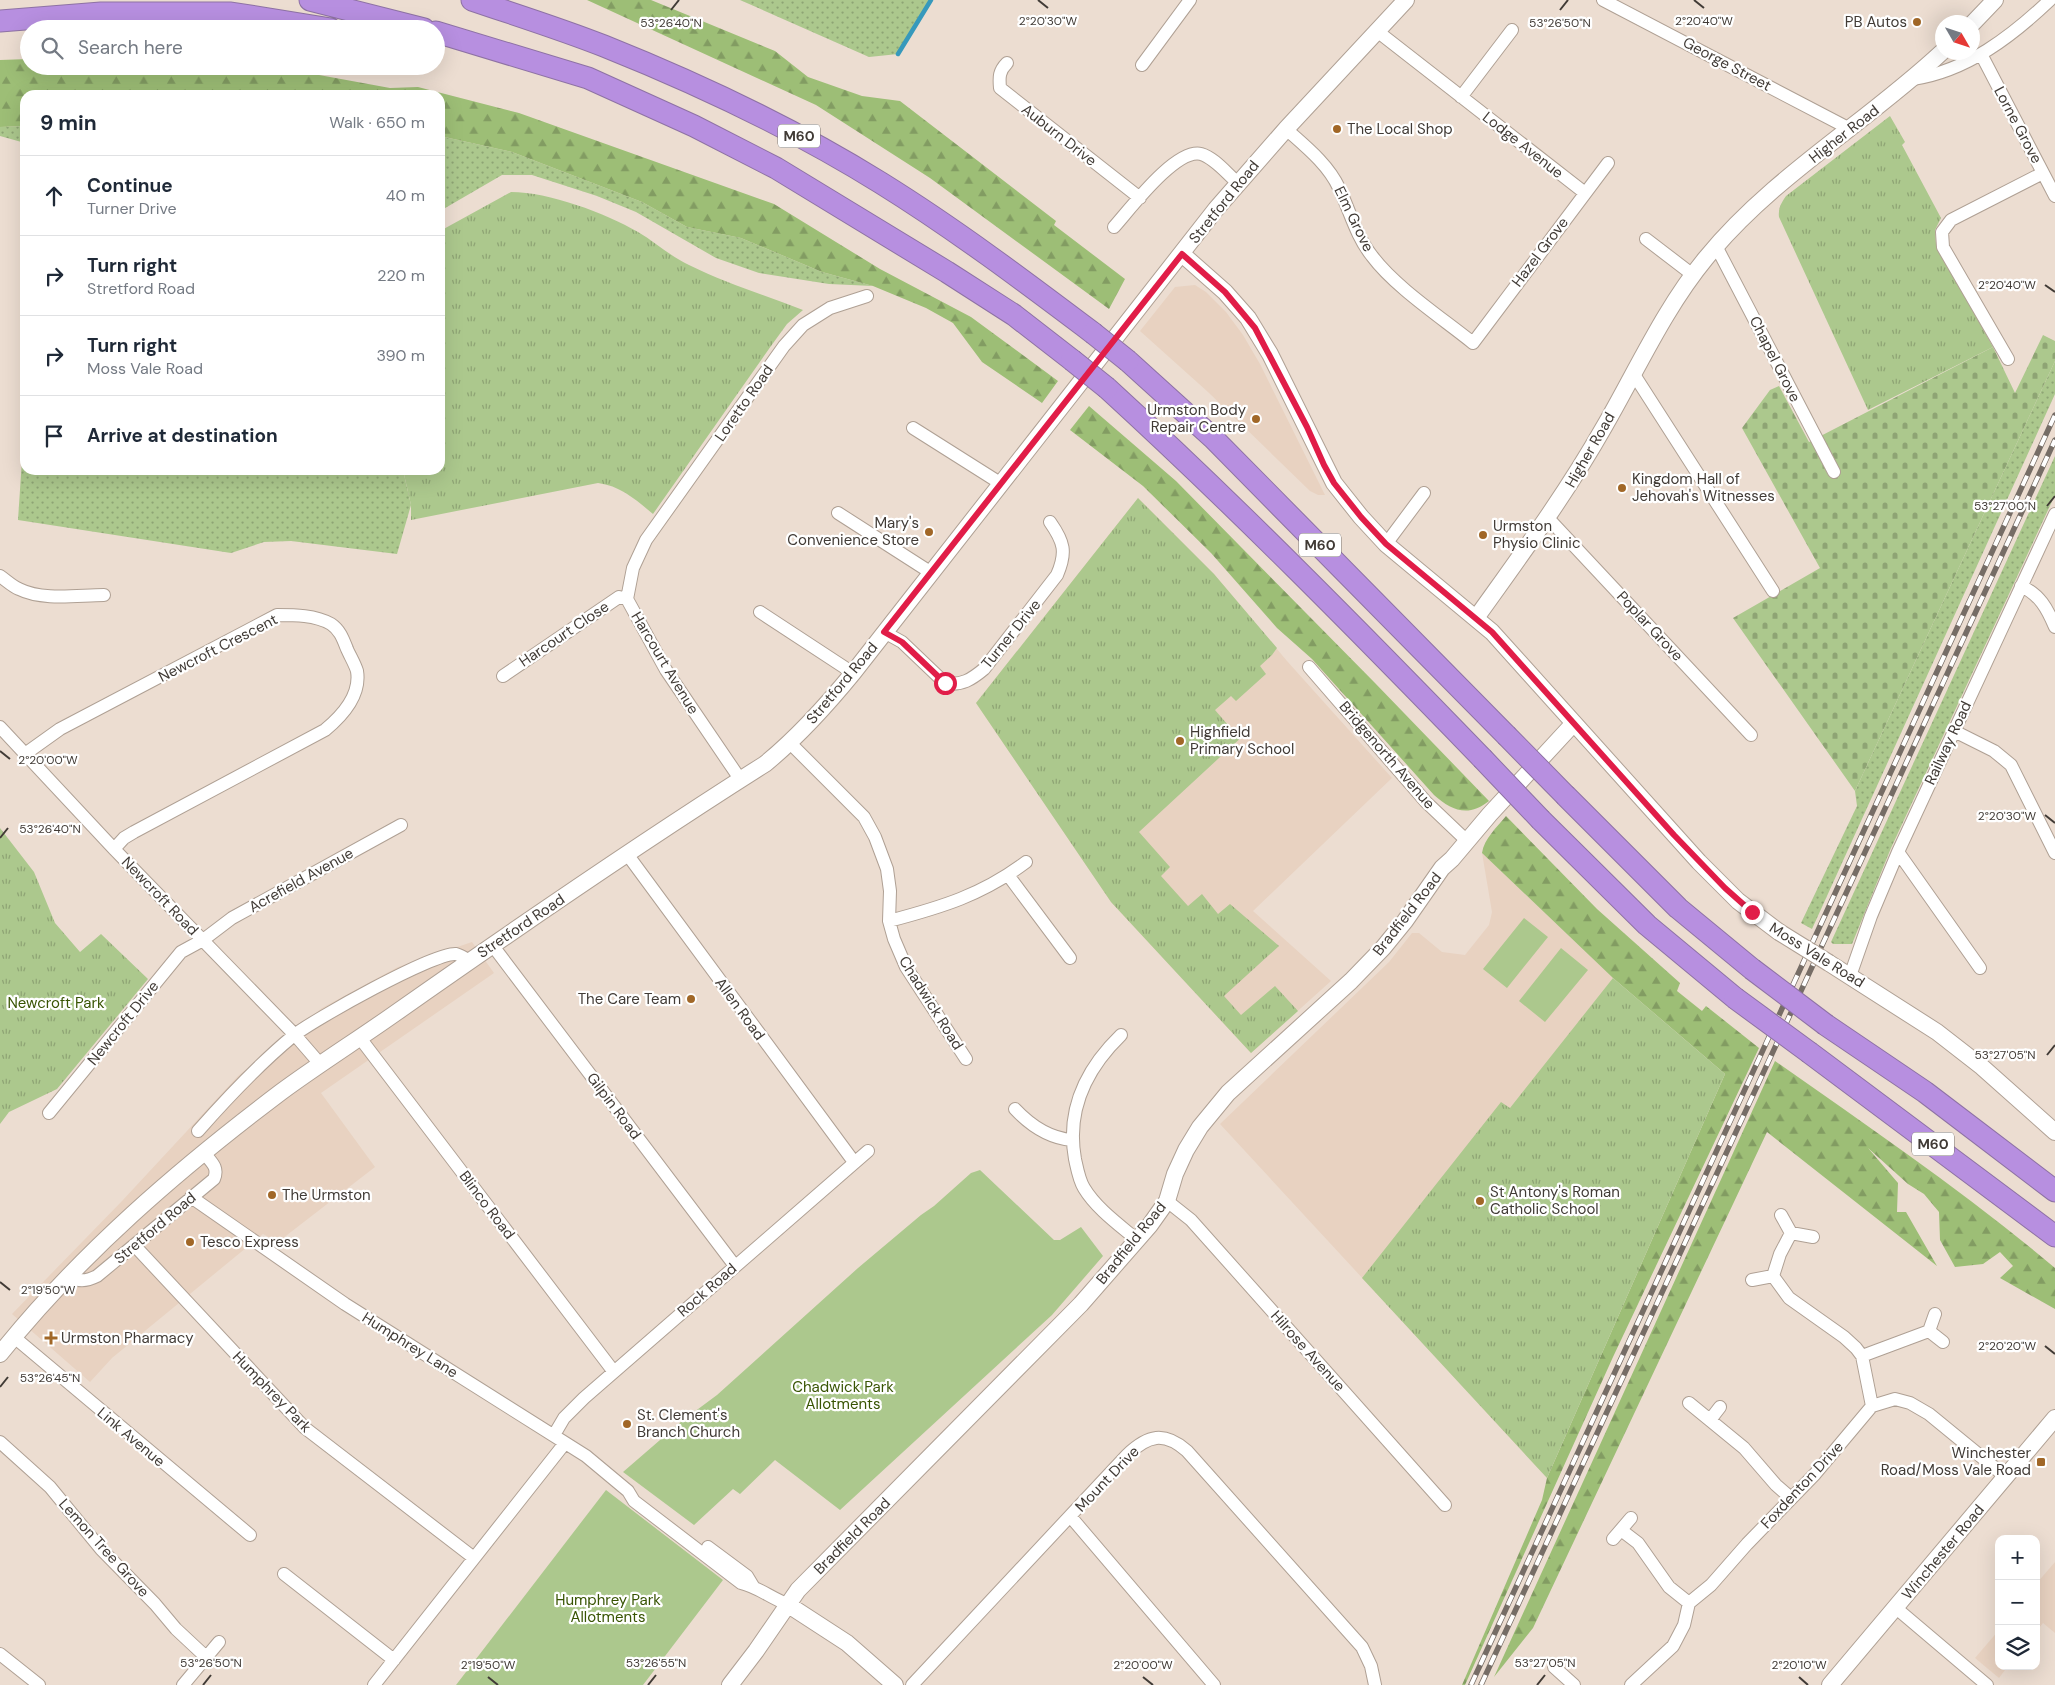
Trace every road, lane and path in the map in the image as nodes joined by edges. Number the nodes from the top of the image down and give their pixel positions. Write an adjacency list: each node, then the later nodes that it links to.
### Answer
1 (310, 0): 10 (highway)
2 (472, 0): 98 (highway, M60, bridge)
3 (1190, 0): 19 (street)
4 (1406, 0): 13 (street, Stretford Road)
5 (1603, 0): 24 (street, George Street)
6 (1995, 0): 8 (street)
7 (2050, 0): 16 (street, Higher Road)
8 (1980, 16)
9 (275, 20): 11 (highway)
10 (389, 20)
11 (0, 21)
12 (1512, 30): 21 (street)
13 (1377, 31): 21 (street, Lodge Avenue); 23 (street, Stretford Road)
14 (445, 35): 22 (highway, M60)
15 (445, 50): 22 (highway, M60)
16 (1981, 54): 20 (street, Higher Road); 26 (street, Lorne Grove)
17 (1935, 59): 20 (street, Higher Road)
18 (1007, 63): 30 (street, Auburn Drive)
19 (1142, 65)
20 (1913, 79): 24 (street, Higher Road)
21 (1461, 97): 28 (street, Lodge Avenue)
22 (694, 126): 103 (highway, M60, bridge)
23 (1286, 129): 27 (street, Stretford Road); 37 (street, Elm Grove)
24 (1850, 129): 33 (street, Higher Road)
25 (1608, 162): 28 (street, Hazel Grove)
26 (2043, 173): 29 (street, Lorne Grove); 38 (street)
27 (1238, 183): 30 (street); 34 (street, Stretford Road)
28 (1585, 192): 37 (street, Hazel Grove)
29 (2055, 196)
30 (1140, 198): 31 (street)
31 (1114, 227)
32 (1646, 239): 35 (street)
33 (1716, 246): 35 (street, Higher Road); 41 (street, Chapel Grove)
34 (1182, 254): 42 (street, Stretford Road); 49 (street, Moss Vale Road)
35 (1693, 275): 39 (street, Higher Road)
36 (866, 296): 48 (street, Loretto Road)
37 (1473, 343)
38 (2008, 359)
39 (1633, 373): 46 (street, Higher Road); 53 (street)
40 (913, 428): 42 (street)
41 (1834, 472)
42 (1000, 483): 50 (street, Stretford Road)
43 (1424, 493): 49 (street)
44 (838, 514): 50 (street)
45 (2055, 514): 52 (street, Railway Road)
46 (1548, 518): 57 (street, Higher Road); 66 (street, Poplar Grove)
47 (1050, 522): 59 (street, Turner Drive)
48 (646, 540): 55 (street, Harcourt Avenue)
49 (1386, 544): 57 (street, Moss Vale Road)
50 (930, 572): 59 (street, Stretford Road)
51 (0, 576): 54 (street)
52 (2021, 586): 58 (street); 65 (street, Railway Road)
53 (1773, 591)
54 (104, 595)
55 (627, 599): 62 (street, Harcourt Close); 69 (street, Harcourt Avenue)
56 (760, 612): 61 (street)
57 (1476, 618): 63 (street, Moss Vale Road)
58 (2055, 627)
59 (884, 632): 61 (street, Stretford Road)
60 (1309, 667): 71 (street, Bridgenorth Avenue)
61 (852, 672): 67 (street, Stretford Road)
62 (503, 676)
63 (1574, 723): 71 (street, Bradfield Road); 84 (street, Moss Vale Road, bridge)
64 (0, 727): 68 (street, Newcroft Road)
65 (1954, 731): 73 (street, Railway Road); 74 (street)
66 (1751, 735)
67 (790, 743): 69 (street, Stretford Road); 78 (street, Chadwick Road)
68 (26, 754): 72 (street, Newcroft Road); 72 (street, Newcroft Crescent)
69 (740, 779): 75 (street, Stretford Road)
70 (401, 825): 79 (street, Acrefield Avenue)
71 (1467, 841): 100 (street, Bradfield Road)
72 (114, 849): 79 (street, Newcroft Road)
73 (1898, 852): 83 (street); 84 (street, Railway Road)
74 (2055, 853)
75 (627, 854): 80 (street, Stretford Road); 97 (street, Allen Road)
76 (1026, 862): 77 (street)
77 (1008, 875): 78 (street); 81 (street)
78 (890, 921): 88 (street, Chadwick Road)
79 (202, 940): 85 (street, Newcroft Road); 91 (street, Newcroft Drive)
80 (493, 946): 82 (street, Stretford Road); 107 (street, Gilpin Road)
81 (1070, 958)
82 (470, 961): 85 (street, Stretford Road); 87 (street, Stretford Road)
83 (1980, 968)
84 (1850, 976): 93 (street, Moss Vale Road)
85 (295, 1035): 89 (street, Newcroft Road); 92 (street, Stretford Road)
86 (1121, 1035): 94 (street)
87 (360, 1038): 89 (street, Stretford Road); 117 (street, Blinco Road)
88 (966, 1059)
89 (321, 1064): 96 (street, Stretford Road)
90 (1015, 1109): 94 (street)
91 (49, 1114)
92 (198, 1131)
93 (2055, 1132)
94 (1072, 1140): 105 (street)
95 (868, 1151): 97 (street, Rock Road)
96 (204, 1153): 99 (street, Stretford Road); 109 (street, Stretford Road)
97 (854, 1162): 107 (street, Rock Road)
98 (2055, 1192)
99 (191, 1197): 106 (street, Stretford Road); 123 (street, Humphrey Lane)
100 (1167, 1201): 105 (street, Bradfield Road); 128 (street, Hilrose Avenue)
101 (1780, 1215): 102 (street)
102 (1791, 1233): 104 (street); 108 (street)
103 (2055, 1236)
104 (1813, 1237)
105 (1136, 1239): 135 (street, Bradfield Road)
106 (134, 1245): 109 (street, Stretford Road); 132 (street, Humphrey Park)
107 (735, 1266): 117 (street, Rock Road)
108 (1773, 1276): 110 (street); 116 (street)
109 (67, 1277): 113 (street, Stretford Road)
110 (1752, 1280)
111 (1935, 1314): 112 (street)
112 (1929, 1331): 114 (street); 116 (street)
113 (14, 1337): 115 (street, Stretford Road); 131 (street, Link Avenue)
114 (1943, 1342)
115 (0, 1354)
116 (1862, 1356): 119 (street)
117 (614, 1372): 123 (street, Rock Road)
118 (1689, 1403): 122 (street)
119 (1872, 1406): 126 (street); 127 (street, Foxdenton Drive)
120 (1720, 1407): 122 (street)
121 (2055, 1418): 126 (street, Winchester Road)
122 (1710, 1420): 127 (street)
123 (554, 1436): 125 (street, Humphrey Lane)
124 (0, 1442): 139 (street, Lemon Tree Grove)
125 (565, 1443): 132 (street); 135 (street, Humphrey Lane)
126 (2006, 1478): 136 (street, Winchester Road)
127 (1791, 1498): 134 (street, Foxdenton Drive)
128 (1445, 1505)
129 (1070, 1516): 147 (street, Mount Drive); 148 (street); 149 (street, Mount Drive)
130 (1631, 1518): 134 (street)
131 (250, 1534)
132 (474, 1558): 140 (street)
133 (284, 1574): 140 (street)
134 (1689, 1603): 151 (street)
135 (787, 1604): 145 (street, Bradfield Road); 146 (street, Humphrey Lane)
136 (1896, 1608): 152 (street, Winchester Road); 153 (street)
137 (219, 1642): 139 (street)
138 (0, 1654): 142 (street)
139 (206, 1657): 143 (street)
140 (394, 1660): 144 (street)
141 (1554, 1667): 150 (street)
142 (39, 1685)
143 (183, 1685)
144 (374, 1685)
145 (730, 1685)
146 (895, 1685)
147 (912, 1685)
148 (1214, 1685)
149 (1375, 1685)
150 (1574, 1685)
151 (1631, 1685)
152 (1830, 1685)
153 (1987, 1685)

